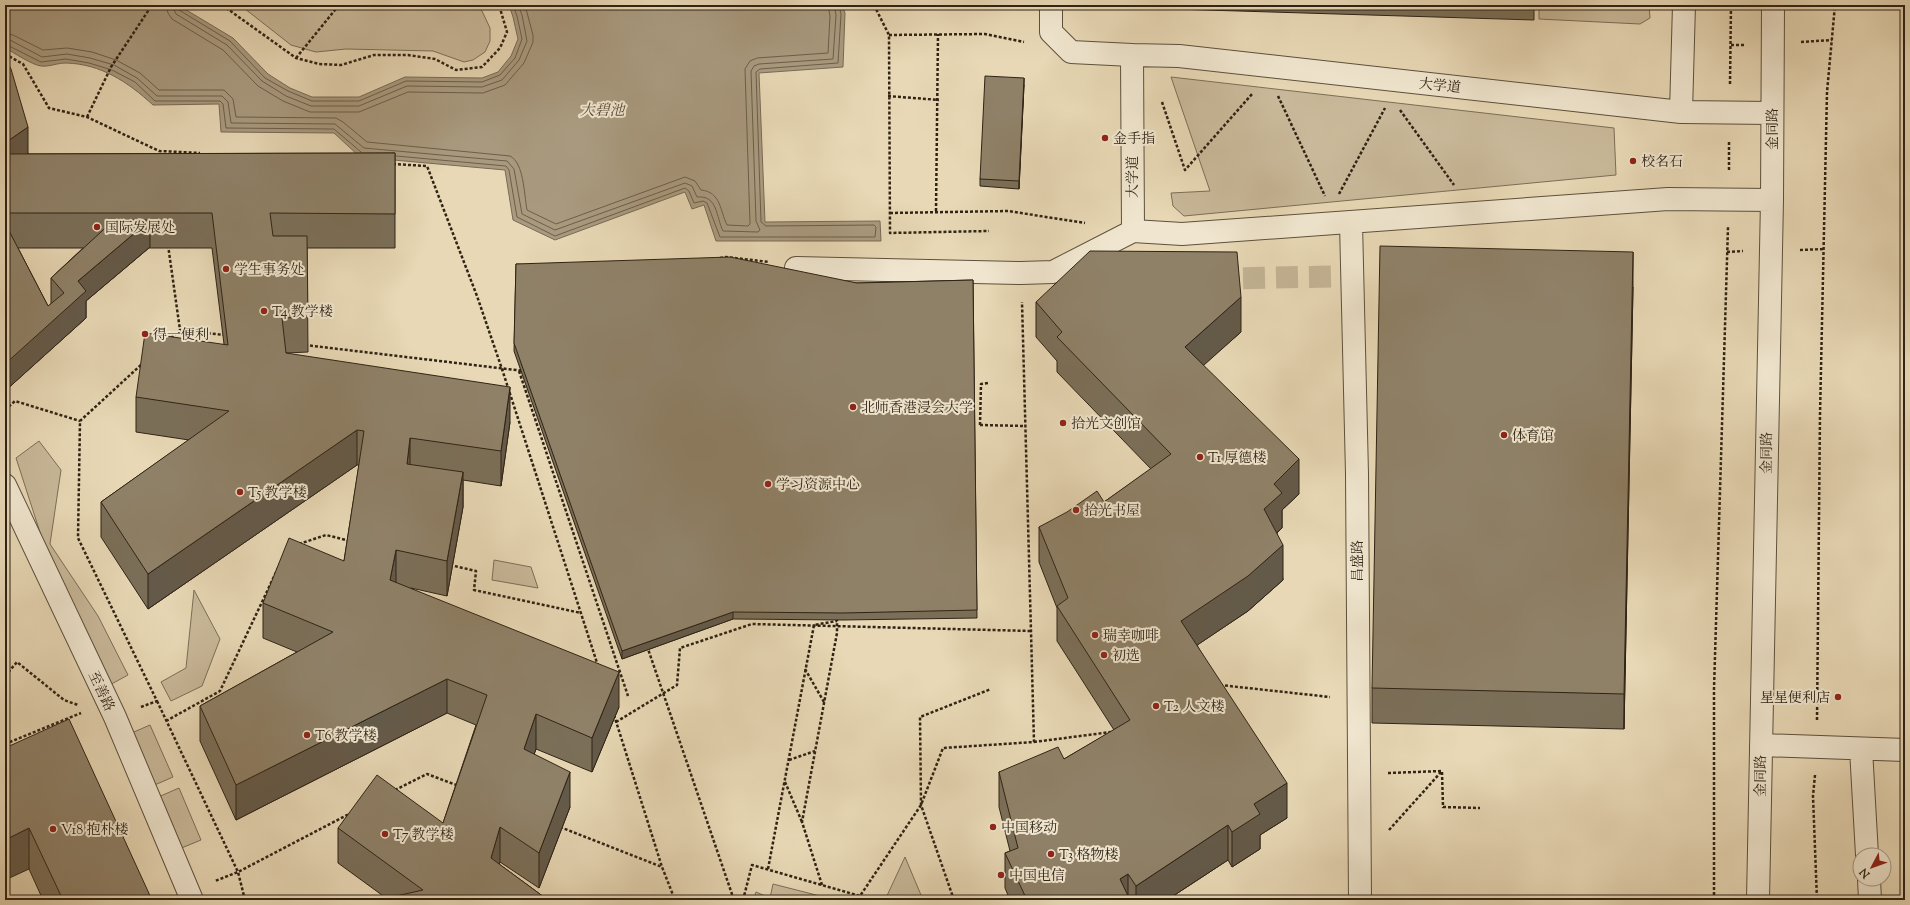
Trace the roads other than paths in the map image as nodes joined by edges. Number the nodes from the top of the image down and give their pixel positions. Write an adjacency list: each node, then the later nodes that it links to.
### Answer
1 (1050, 5): 4 (street)
2 (1684, 5): 5 (street)
3 (1773, 5): 6 (street, 金同路)
4 (1132, 54): 5 (street, 大学道); 9 (street, 大学道)
5 (1681, 112): 6 (street, 大学道)
6 (1772, 113): 7 (street, 金同路)
7 (1772, 200): 8 (street); 12 (street, 金同路)
8 (1338, 219): 9 (street); 18 (street, 昌盛路)
9 (1133, 231): 10 (street)
10 (796, 268)
11 (5, 485): 17 (street, 至善路)
12 (1761, 745): 13 (street); 19 (street, 金同路)
13 (1861, 749): 14 (street); 15 (street)
14 (1905, 750)
15 (1867, 847)
16 (1869, 887): 20 (street)
17 (191, 896)
18 (1360, 900)
19 (1758, 900)
20 (1870, 900)

